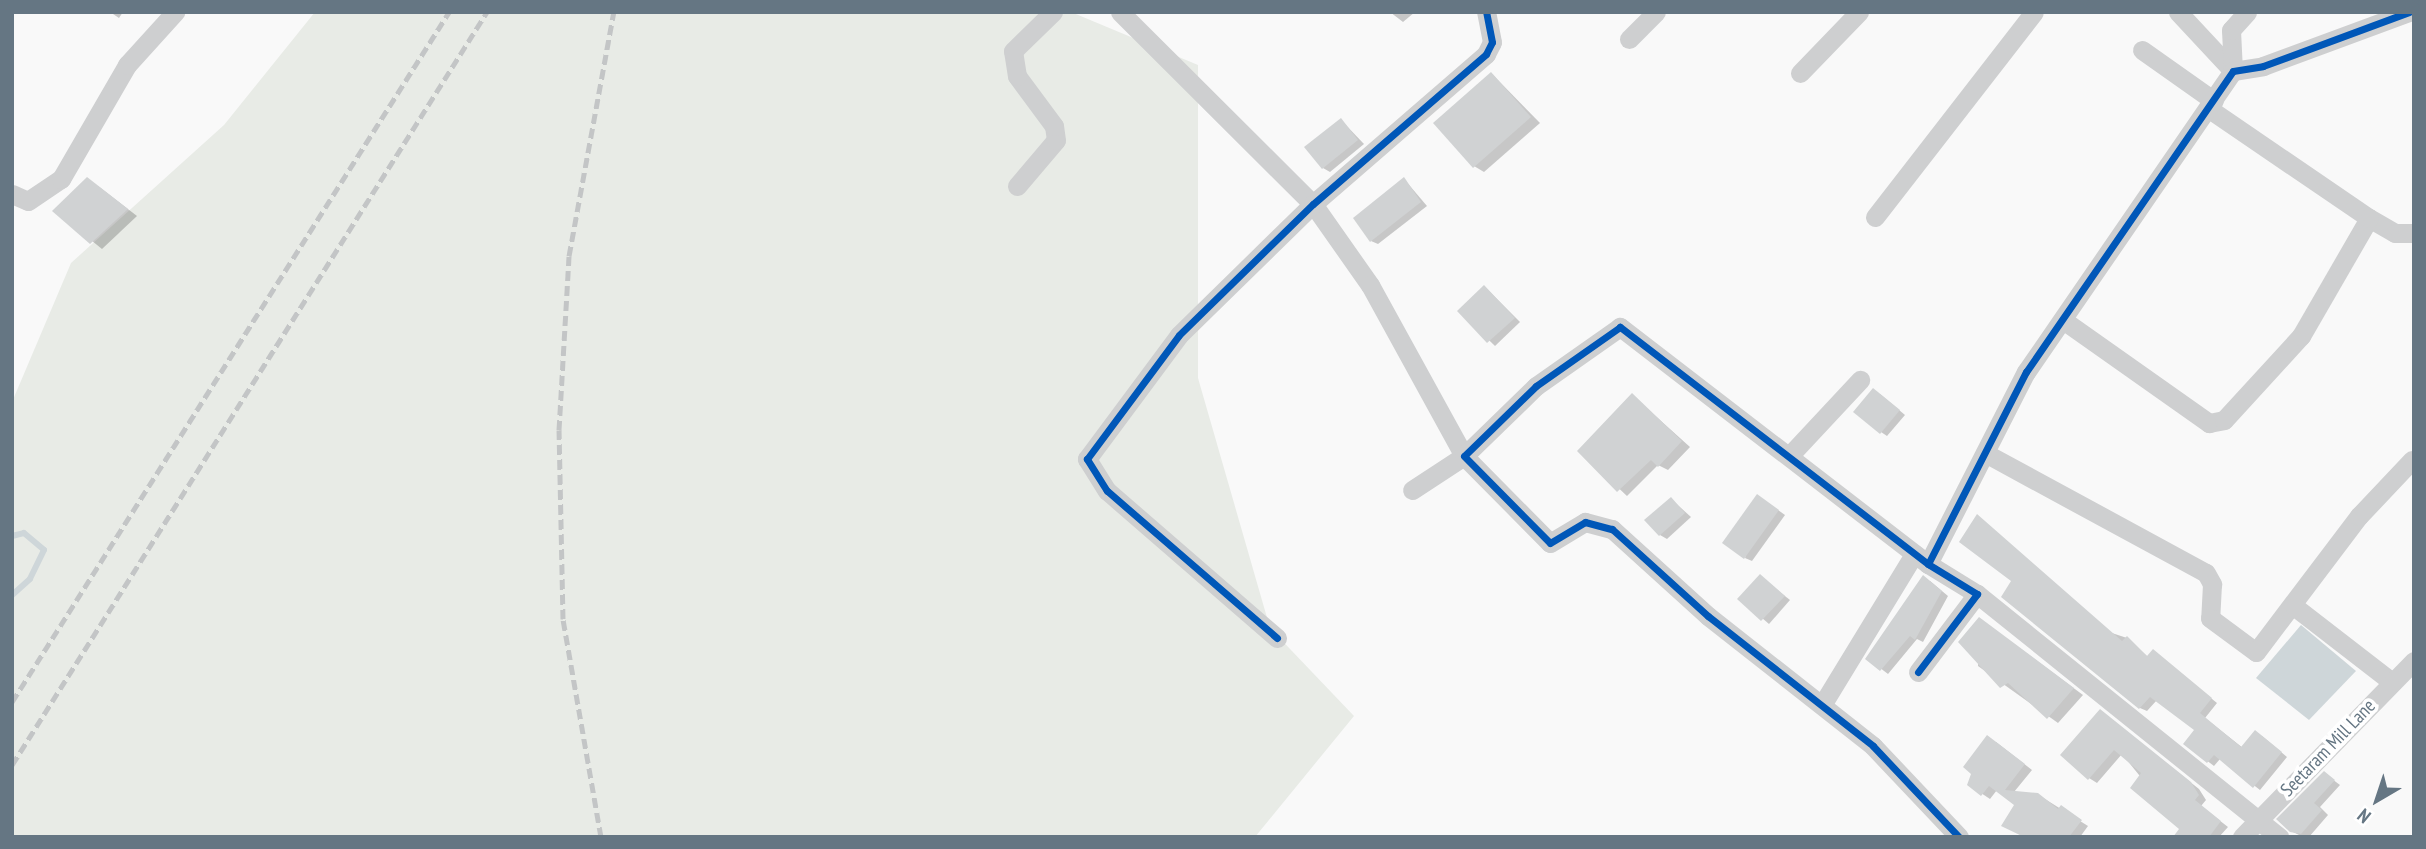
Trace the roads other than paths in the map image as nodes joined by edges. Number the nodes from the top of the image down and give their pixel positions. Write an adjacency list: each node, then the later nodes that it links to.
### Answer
1 (175, 12): 17 (street)
2 (1053, 12): 16 (street)
3 (1120, 12): 18 (street)
4 (1486, 12): 18 (street)
5 (1656, 12): 11 (street)
6 (1859, 12): 14 (street)
7 (2034, 12): 19 (street)
8 (2178, 12): 13 (street)
9 (2247, 12): 13 (street)
10 (2409, 12): 13 (street)
11 (1629, 39)
12 (2142, 50): 15 (street)
13 (2233, 71): 15 (street)
14 (1800, 73)
15 (2211, 105): 20 (street); 22 (street)
16 (1017, 186)
17 (12, 194)
18 (1313, 204): 26 (street); 32 (street)
19 (1875, 217)
20 (2369, 218): 21 (street); 22 (street)
21 (2414, 233)
22 (2063, 320): 24 (street)
23 (1860, 380): 25 (street)
24 (1985, 453): 29 (street); 31 (street)
25 (1790, 455): 26 (street); 29 (street)
26 (1464, 456): 28 (street); 36 (street)
27 (2412, 460): 31 (street)
28 (1412, 491)
29 (1921, 559): 30 (street); 36 (street)
30 (1977, 594): 34 (street); 37 (street)
31 (2295, 607): 35 (street)
32 (1277, 638)
33 (2414, 661): 35 (street, Seetaram Mill Lane)
34 (1918, 672)
35 (2392, 682): 37 (street, Seetaram Mill Lane)
36 (1822, 705): 38 (street)
37 (2257, 822): 39 (street, Seetaram Mill Lane); 40 (street)
38 (1959, 837)
39 (2242, 837)
40 (2279, 837)

